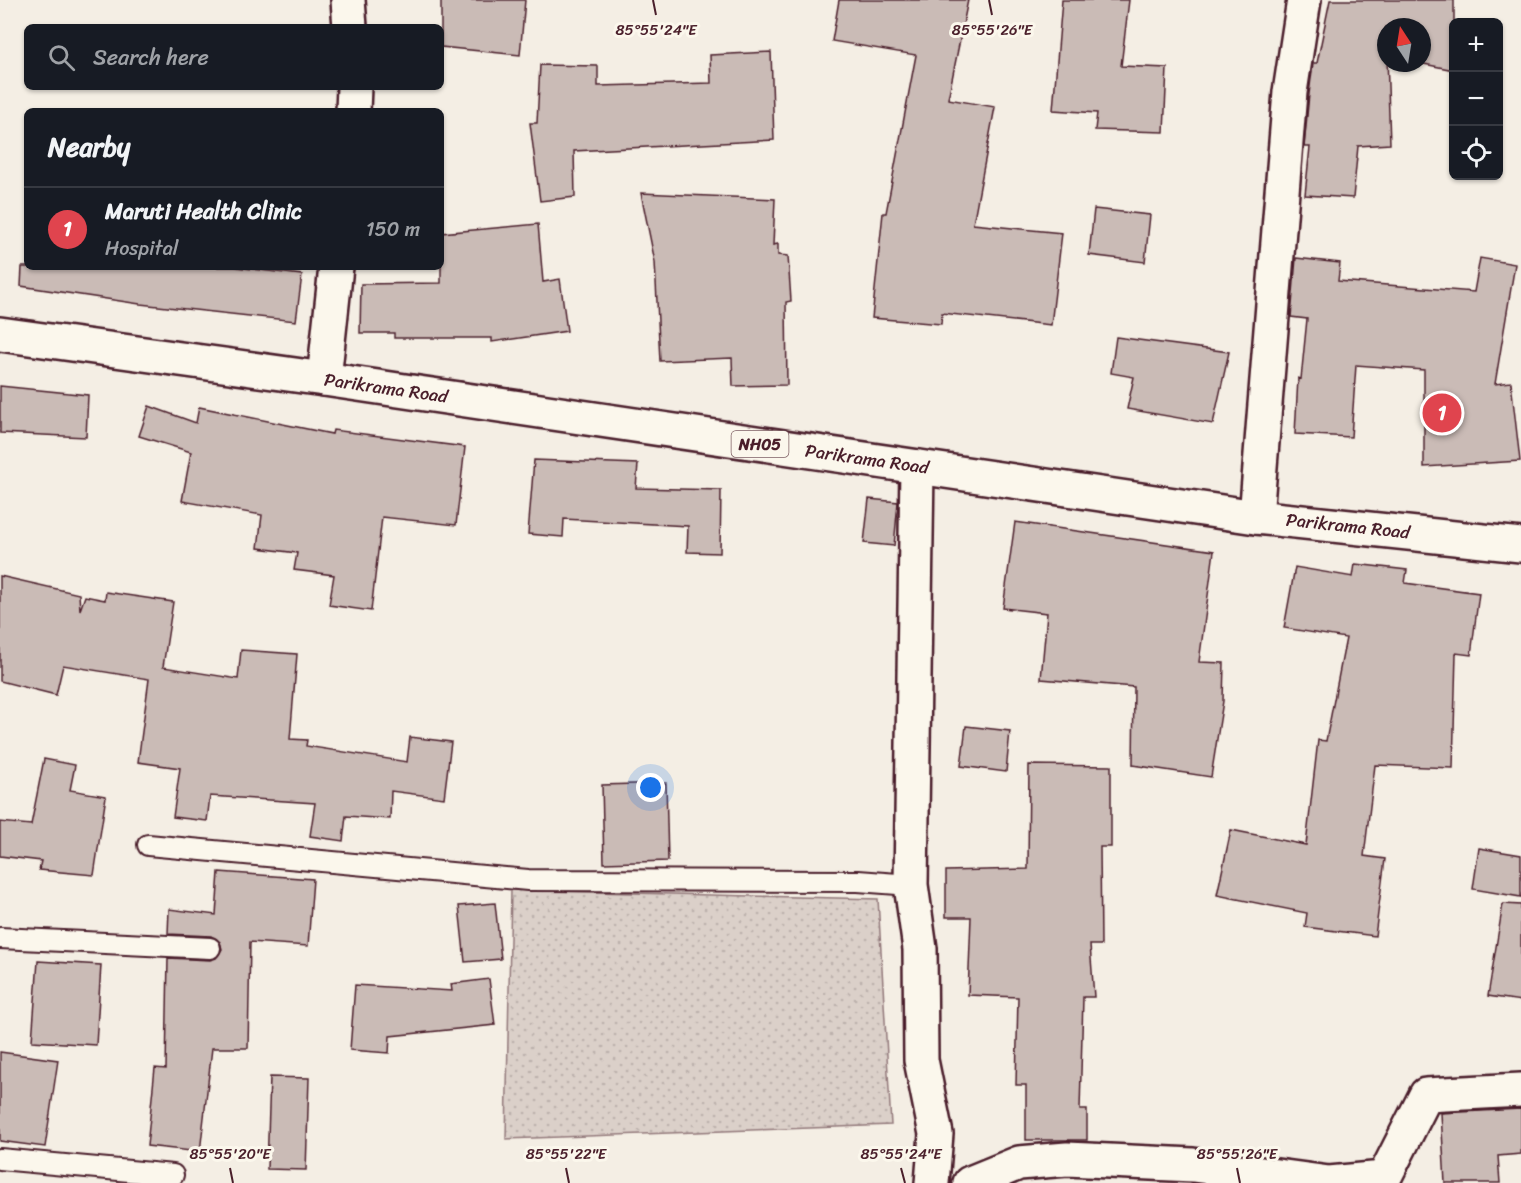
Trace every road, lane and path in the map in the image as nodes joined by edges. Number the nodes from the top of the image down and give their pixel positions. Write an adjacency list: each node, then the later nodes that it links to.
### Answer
1 (348, 0): 3 (street)
2 (1304, 0): 10 (street)
3 (350, 24)
4 (354, 90): 5 (street)
5 (353, 108)
6 (336, 270): 8 (street)
7 (0, 334): 8 (street, Parikrama Road / NH05)
8 (324, 379): 9 (street, Parikrama Road / NH05)
9 (917, 467): 10 (street, Parikrama Road / NH05); 13 (street)
10 (1256, 517): 11 (street, Parikrama Road / NH05)
11 (1521, 545)
12 (148, 845): 13 (lane)
13 (911, 885): 20 (street)
14 (0, 938): 15 (lane)
15 (210, 948)
16 (1521, 1090): 19 (street)
17 (0, 1159): 18 (lane)
18 (173, 1175)
19 (1384, 1181): 21 (street)
20 (932, 1183)
21 (970, 1183)

